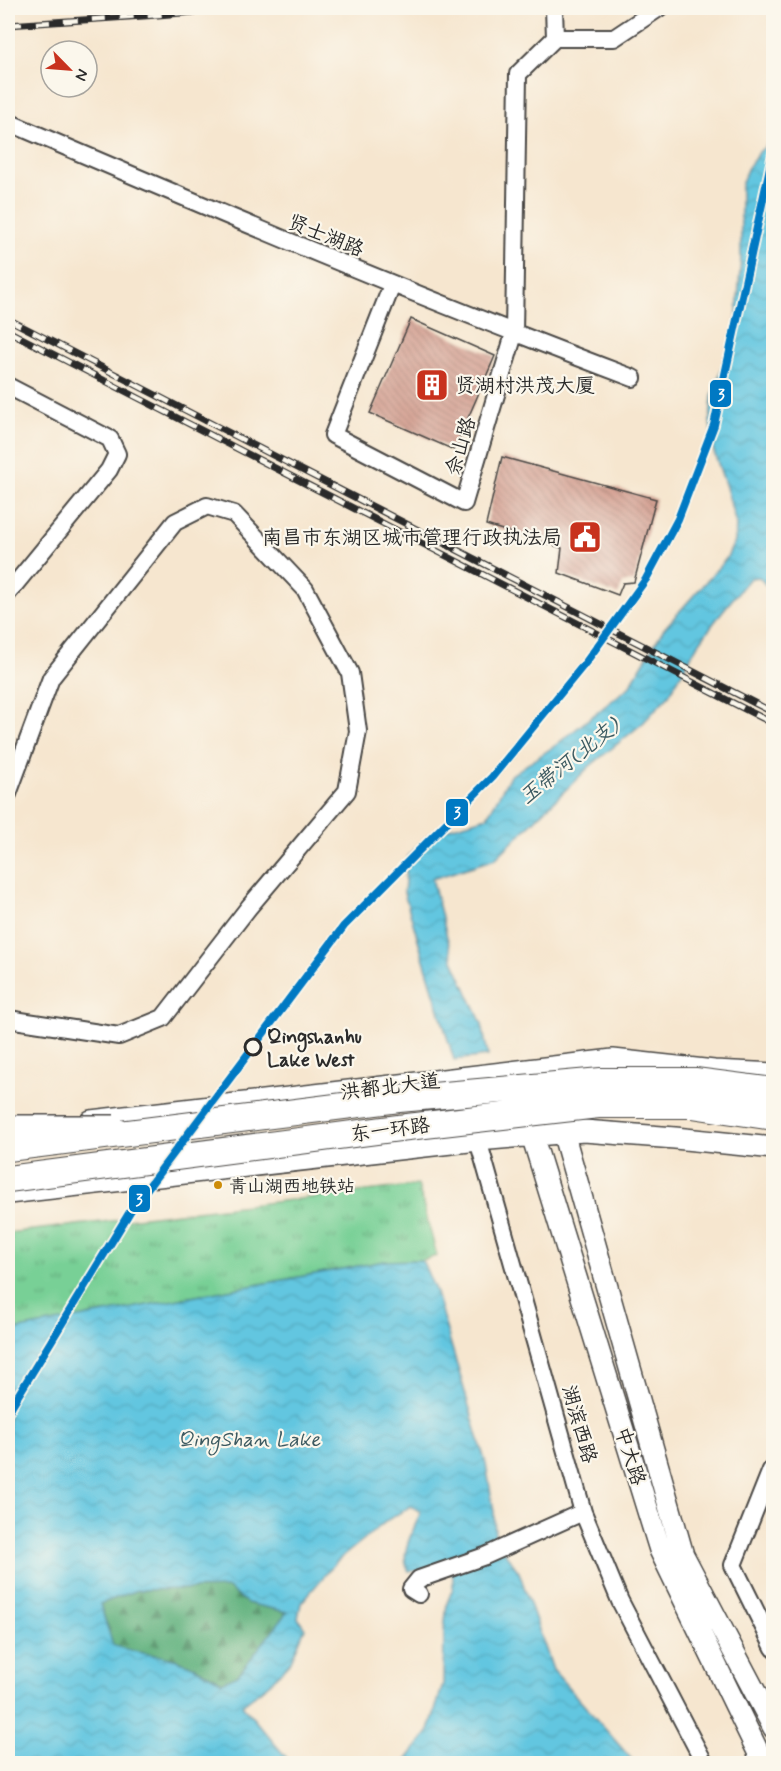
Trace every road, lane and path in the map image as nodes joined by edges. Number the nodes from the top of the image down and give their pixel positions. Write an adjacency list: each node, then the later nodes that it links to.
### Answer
1 (554, 8): 3 (street)
2 (659, 8): 3 (street)
3 (555, 38): 6 (street, 佘山路)
4 (8, 122): 5 (street, 贤士湖路)
5 (392, 285): 6 (street, 贤士湖路); 6 (street, 佘山路)
6 (514, 334): 7 (street, 贤士湖路)
7 (633, 378)
8 (8, 387): 9 (street)
9 (8, 593)
10 (8, 794): 11 (street)
11 (8, 1019)
12 (774, 1074): 13 (main road, 洪都北大道)
13 (464, 1077): 18 (main road, 洪都北大道); 21 (street, 湖滨西路)
14 (774, 1091): 17 (highway, 东一环路, bridge)
15 (774, 1117): 24 (highway, 东一环路, bridge)
16 (8, 1126): 17 (main road, bridge)
17 (190, 1126): 22 (highway, 东一环路, bridge)
18 (8, 1131)
19 (563, 1132): 20 (main road); 23 (main road); 30 (main road, 中大路)
20 (532, 1135): 21 (main road); 32 (main road, 中大路)
21 (478, 1140): 25 (main road); 27 (street, 湖滨西路)
22 (8, 1148)
23 (774, 1148)
24 (8, 1179)
25 (8, 1193)
26 (771, 1470): 29 (street)
27 (583, 1512): 28 (street); 31 (street, 湖滨西路)
28 (419, 1587)
29 (774, 1648)
30 (774, 1728)
31 (705, 1764)
32 (764, 1764)

